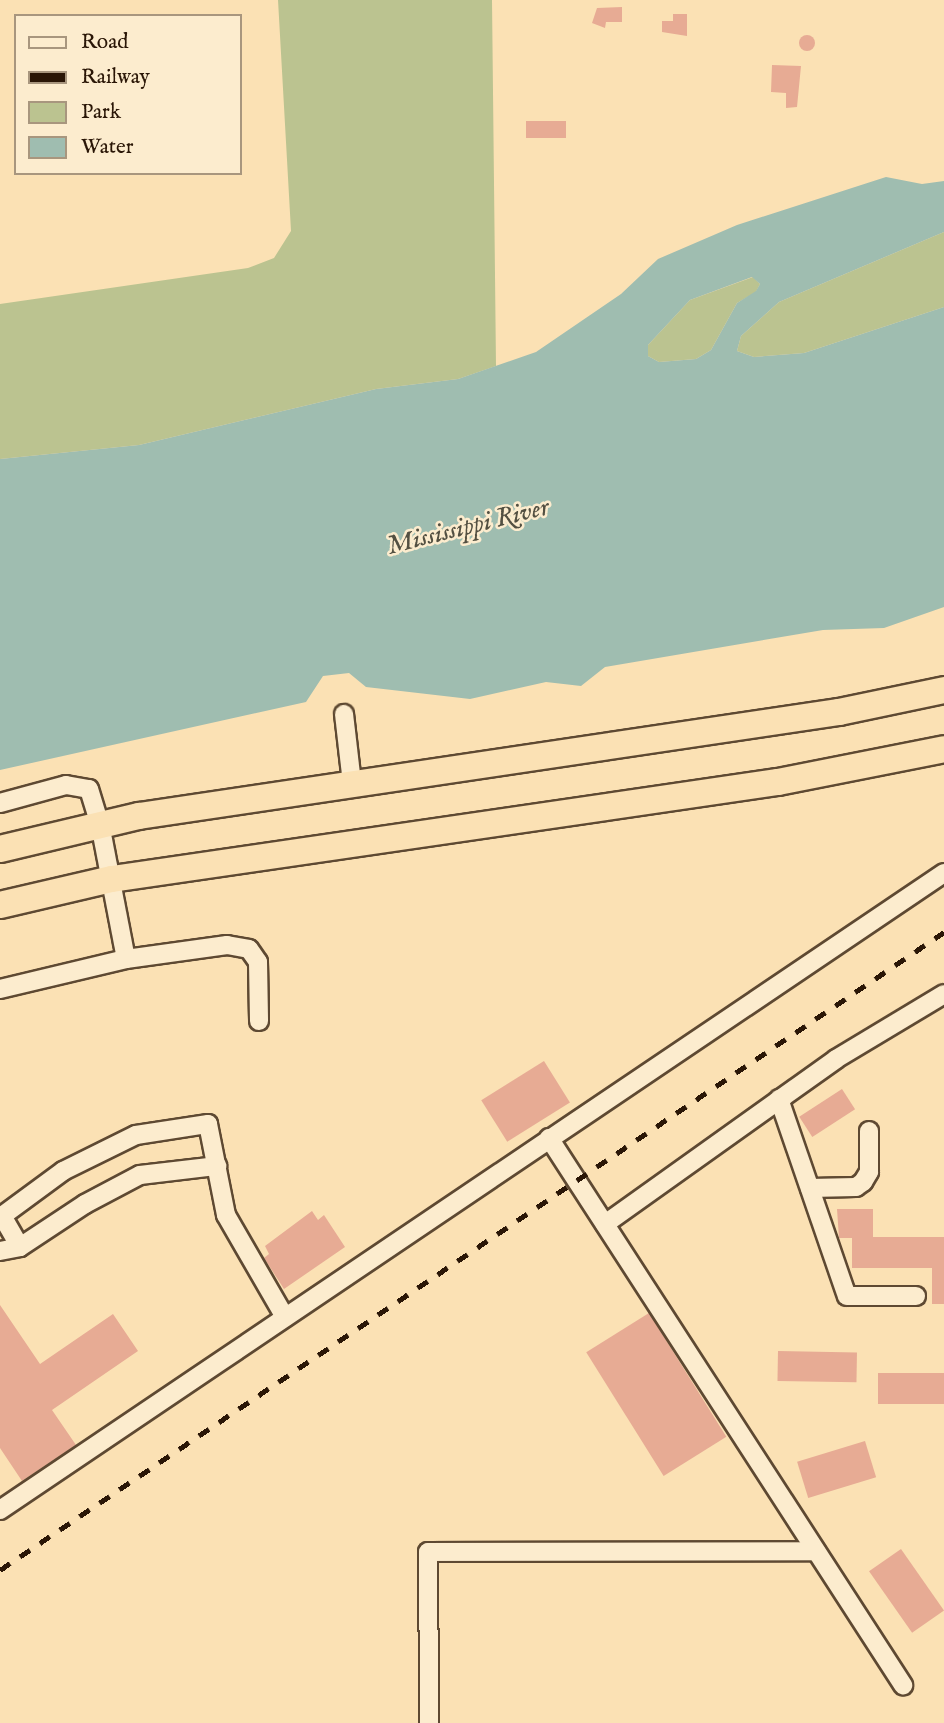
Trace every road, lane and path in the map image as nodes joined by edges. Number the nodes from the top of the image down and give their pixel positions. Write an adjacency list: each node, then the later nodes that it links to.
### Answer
1 (944, 690): 4 (highway)
2 (344, 714): 4 (street)
3 (944, 749): 9 (highway)
4 (352, 783): 6 (highway)
5 (0, 803): 6 (street)
6 (100, 824): 7 (highway); 9 (street)
7 (0, 849)
8 (944, 873): 17 (street)
9 (112, 879): 10 (highway); 11 (street)
10 (0, 905)
11 (126, 959): 12 (street); 14 (street)
12 (0, 989)
13 (944, 994): 15 (street)
14 (259, 1020)
15 (775, 1102): 19 (street); 20 (street)
16 (869, 1131): 19 (street)
17 (549, 1138): 20 (street); 24 (street)
18 (217, 1166): 21 (street); 21 (street); 24 (street)
19 (810, 1188): 23 (street)
20 (605, 1224): 26 (street)
21 (20, 1247): 22 (street)
22 (0, 1251)
23 (916, 1296)
24 (285, 1317): 25 (street)
25 (0, 1510)
26 (816, 1551): 27 (street); 28 (street)
27 (903, 1685)
28 (429, 1723)

